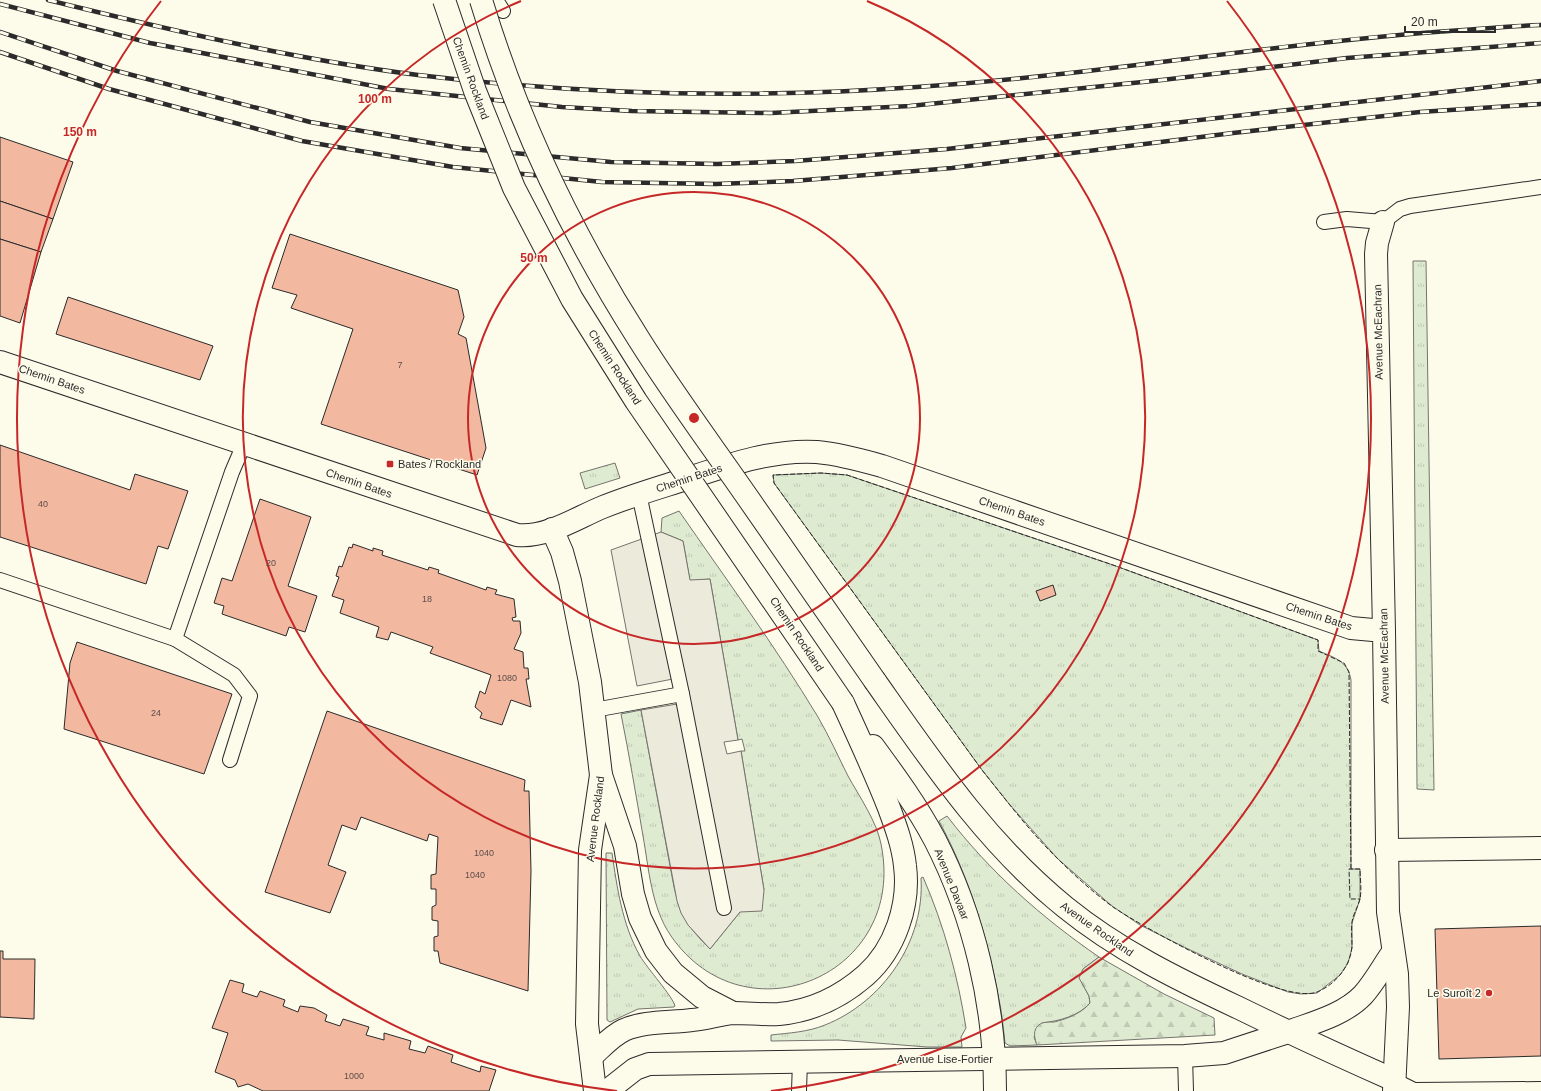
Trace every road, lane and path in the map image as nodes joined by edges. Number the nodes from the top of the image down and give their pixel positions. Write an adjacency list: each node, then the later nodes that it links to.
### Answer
1 (444, 0): 14 (street, Chemin Rockland, bridge)
2 (481, 0): 23 (street, Avenue Rockland, bridge)
3 (1541, 187): 5 (lane)
4 (1324, 222): 5 (lane)
5 (1383, 222): 11 (street, Avenue McEachran)
6 (0, 362): 7 (street, Chemin Bates)
7 (244, 444): 9 (street, Chemin Bates); 12 (lane)
8 (639, 494): 9 (street, Chemin Bates); 11 (street, Chemin Bates); 13 (lane)
9 (552, 529): 15 (street, Avenue Rockland)
10 (0, 580): 12 (lane)
11 (1384, 631): 19 (street, Avenue McEachran)
12 (175, 639): 16 (lane)
13 (682, 694): 15 (lane); 20 (lane)
14 (843, 703): 22 (street); 26 (street, Avenue Davaar)
15 (594, 710): 17 (street, Avenue Rockland)
16 (230, 760)
17 (601, 775): 22 (street); 25 (street, Avenue Rockland)
18 (1541, 848): 19 (street)
19 (1386, 850): 21 (street, Avenue McEachran)
20 (724, 908)
21 (1393, 952): 23 (street, Avenue Lise-Fortier); 28 (street, Avenue McEachran)
22 (734, 1013): 25 (street)
23 (1288, 1032): 24 (street, Avenue Lise-Fortier); 28 (street, Avenue Rockland)
24 (1185, 1056): 26 (street, Avenue Lise-Fortier); 34 (lane)
25 (591, 1057): 30 (street, Avenue Rockland)
26 (994, 1059): 27 (street, Avenue Lise-Fortier); 33 (street, Avenue Davaar)
27 (800, 1061): 31 (street, Avenue Lise-Fortier); 32 (lane)
28 (1394, 1086): 29 (lane)
29 (1541, 1089)
30 (595, 1091)
31 (607, 1091)
32 (799, 1091)
33 (996, 1091)
34 (1186, 1091)

